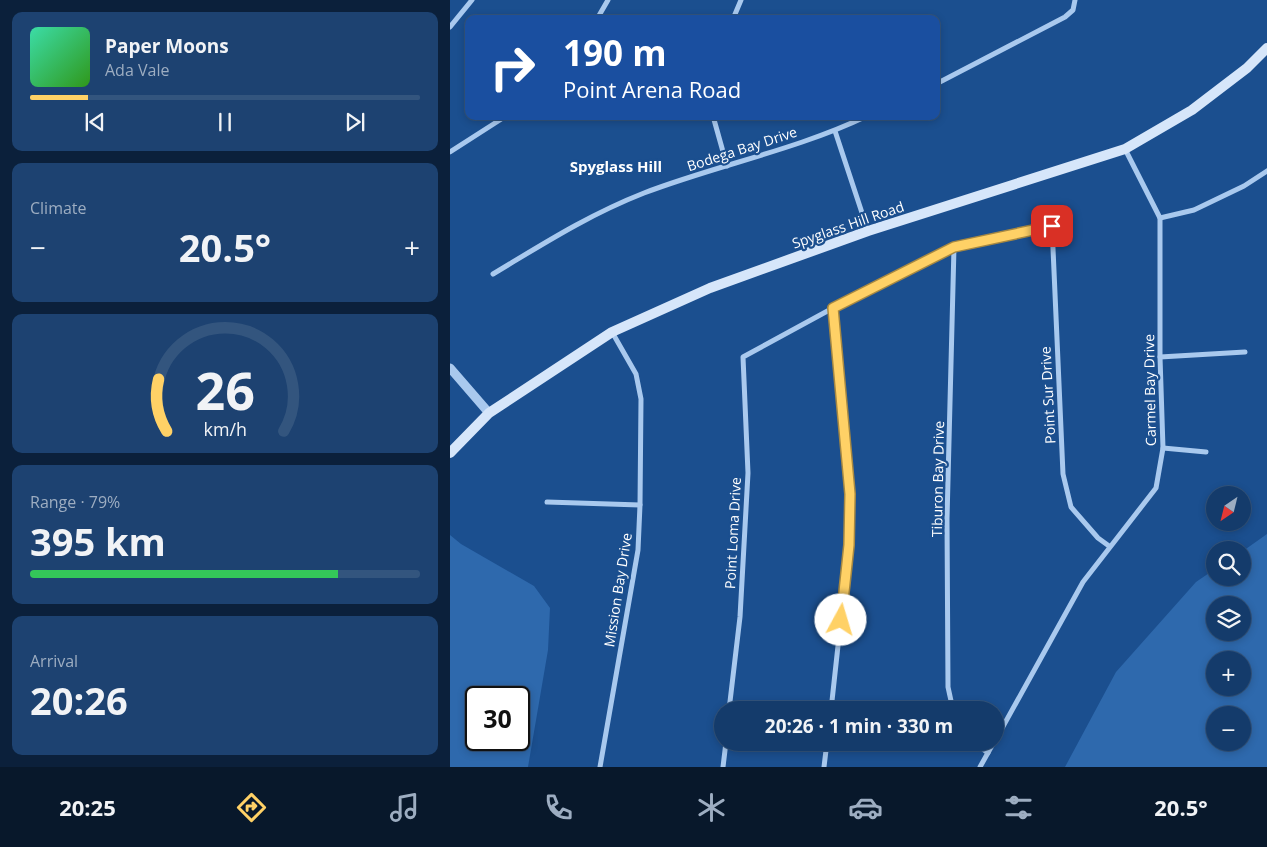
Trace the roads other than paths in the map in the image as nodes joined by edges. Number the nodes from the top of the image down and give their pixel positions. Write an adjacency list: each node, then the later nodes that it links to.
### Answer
1 (472, 0): 7 (street)
2 (608, 0): 5 (street)
3 (741, 0): 6 (street)
4 (1075, 0): 9 (street)
5 (599, 15)
6 (735, 15)
7 (450, 27)
8 (1267, 48): 14 (main road, Spyglass Hill Road)
9 (940, 82)
10 (500, 120): 15 (street)
11 (715, 120): 16 (street)
12 (858, 120): 13 (street, Bodega Bay Drive)
13 (835, 131): 16 (street, Bodega Bay Drive); 19 (street)
14 (1125, 149): 18 (street, Carmel Bay Drive); 19 (main road, Spyglass Hill Road)
15 (450, 152)
16 (727, 166): 21 (street, Bodega Bay Drive)
17 (1267, 171): 18 (street)
18 (1160, 218): 25 (street, Carmel Bay Drive)
19 (868, 231): 23 (main road, Spyglass Hill Road)
20 (954, 247): 22 (street); 33 (street, Point Sur Drive); 36 (street, Tiburon Bay Drive)
21 (492, 274)
22 (833, 308): 34 (street, Point Loma Drive); 35 (street)
23 (612, 332): 27 (main road, Spyglass Hill Road); 32 (street, Mission Bay Drive)
24 (1245, 352): 25 (street)
25 (1160, 357): 28 (street, Carmel Bay Drive)
26 (450, 368): 27 (street)
27 (489, 413): 30 (main road, Spyglass Hill Road)
28 (1163, 448): 29 (street); 33 (street, Carmel Bay Drive)
29 (1206, 452)
30 (450, 453)
31 (548, 502): 32 (street)
32 (640, 505): 42 (street, Mission Bay Drive)
33 (1109, 546): 37 (street, Carmel Bay Drive)
34 (730, 701)
35 (832, 701)
36 (951, 701)
37 (1004, 726)
38 (725, 751): 43 (street)
39 (826, 751): 44 (street)
40 (985, 751): 41 (street)
41 (988, 753): 45 (street, Carmel Bay Drive)
42 (600, 767)
43 (723, 767)
44 (824, 767)
45 (980, 767)

